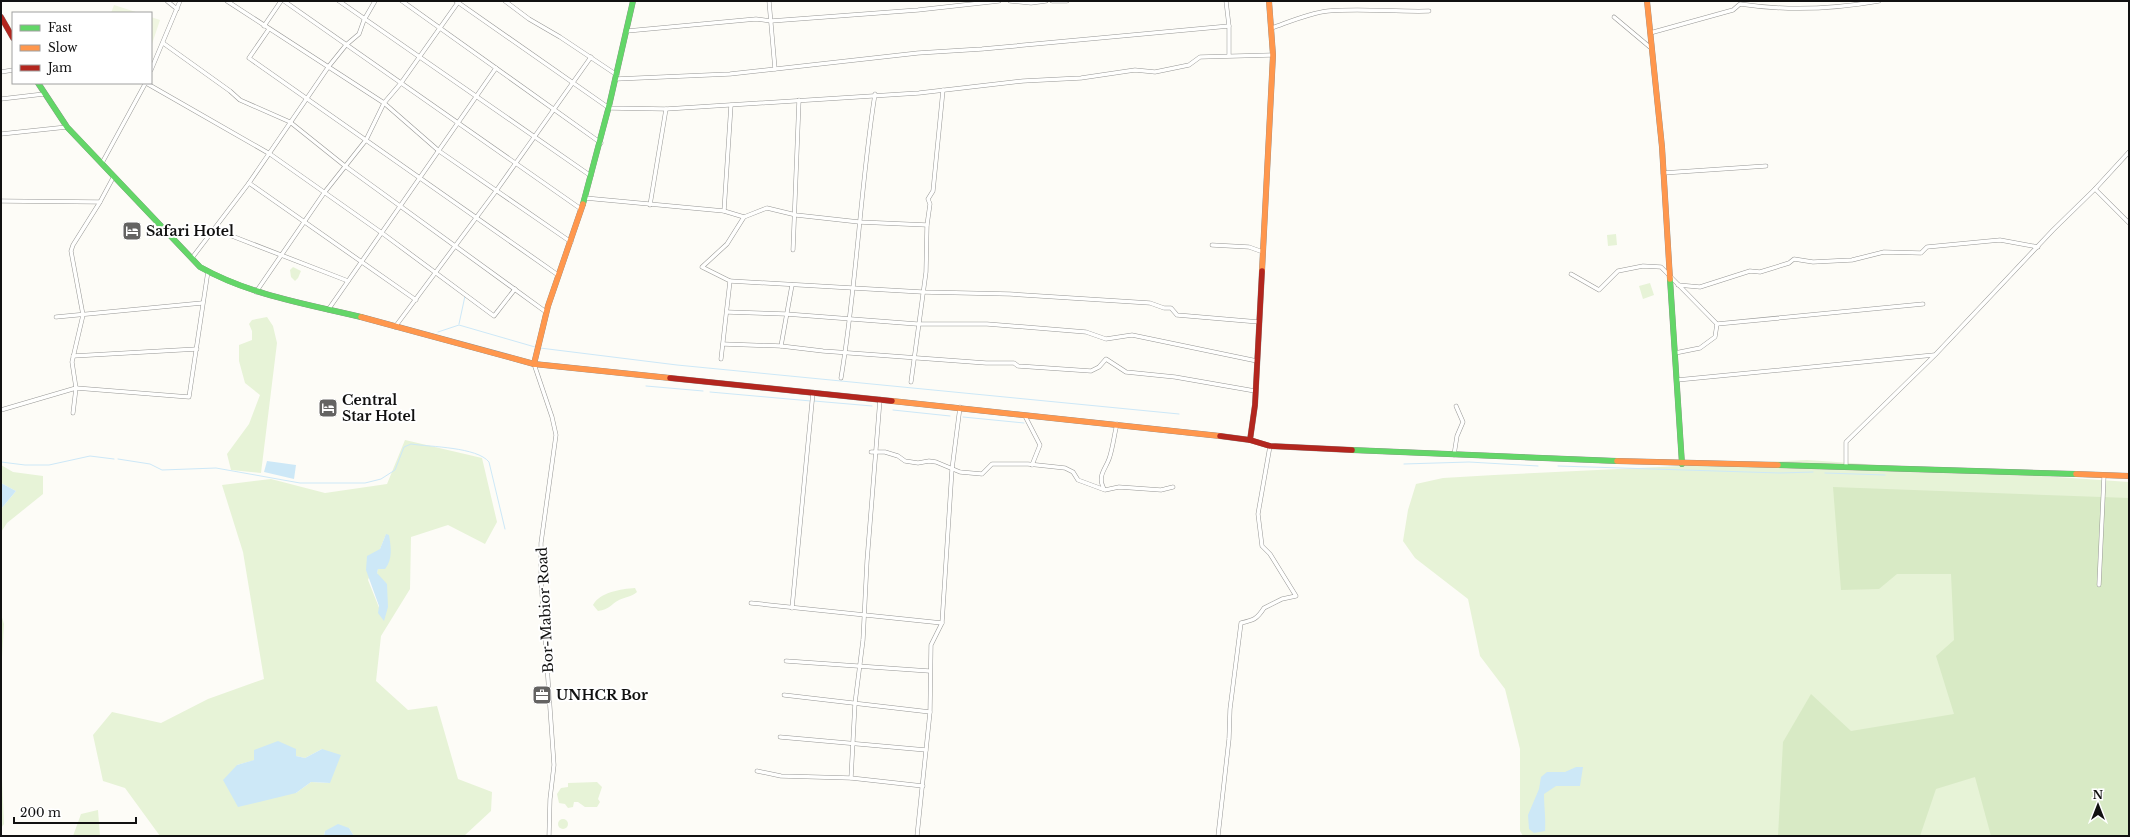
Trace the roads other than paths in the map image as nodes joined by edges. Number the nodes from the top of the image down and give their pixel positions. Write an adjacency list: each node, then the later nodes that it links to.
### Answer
1 (167, 1): 21 (street)
2 (180, 1): 21 (street)
3 (227, 1): 27 (street)
4 (282, 1): 27 (street); 36 (street)
5 (339, 1): 25 (street)
6 (375, 1): 25 (street)
7 (402, 1): 29 (street)
8 (458, 1): 29 (street); 49 (street)
9 (505, 1): 40 (street)
10 (634, 1): 32 (street)
11 (769, 1): 26 (street)
12 (999, 1): 26 (street)
13 (1010, 1): 14 (street)
14 (1046, 1)
15 (1052, 1): 16 (street)
16 (1067, 1)
17 (1226, 1): 28 (street)
18 (1269, 1): 30 (street)
19 (1647, 1): 33 (street)
20 (1879, 1): 33 (street)
21 (177, 9): 35 (street)
22 (1429, 11): 30 (street)
23 (1, 17): 34 (street)
24 (1614, 17): 37 (street)
25 (364, 20): 36 (street); 41 (street)
26 (770, 21): 32 (street); 45 (street)
27 (264, 26): 31 (street)
28 (1229, 26): 39 (street); 45 (street)
29 (440, 28): 41 (street); 44 (street)
30 (1272, 28): 38 (street)
31 (269, 29): 42 (street); 59 (street)
32 (627, 31): 48 (street)
33 (1650, 33): 37 (street)
34 (12, 36)
35 (163, 43): 43 (street); 66 (street)
36 (346, 45): 42 (street); 50 (street)
37 (1651, 48): 80 (street)
38 (1273, 55): 39 (street); 109 (street)
39 (1229, 56): 54 (street)
40 (590, 57): 48 (street); 49 (street)
41 (419, 58): 50 (street); 57 (street)
42 (329, 66): 59 (street); 61 (street)
43 (152, 68)
44 (496, 68): 57 (street); 65 (street)
45 (775, 69): 48 (street)
46 (12, 70): 47 (street)
47 (1, 72)
48 (617, 77): 63 (street)
49 (573, 82): 63 (street); 65 (street)
50 (401, 83): 61 (street); 67 (street)
51 (39, 84): 55 (street)
52 (144, 84): 76 (street)
53 (147, 84): 75 (street)
54 (943, 90): 56 (street); 101 (street)
55 (44, 94): 58 (street); 68 (street)
56 (875, 94): 60 (street); 99 (street)
57 (476, 98): 67 (street); 70 (street)
58 (1, 99)
59 (307, 100): 66 (street); 71 (street)
60 (799, 100): 62 (street); 95 (street)
61 (384, 103): 71 (street); 73 (street)
62 (731, 105): 64 (street); 94 (street)
63 (609, 108): 64 (street); 72 (street)
64 (666, 109): 91 (street)
65 (554, 110): 70 (street); 72 (street)
66 (290, 122): 75 (street); 78 (street)
67 (459, 123): 73 (street); 77 (street)
68 (66, 127): 69 (street); 76 (street)
69 (1, 134)
70 (535, 138): 77 (street); 82 (street)
71 (366, 140): 78 (street); 83 (street)
72 (601, 143): 82 (street)
73 (439, 151): 83 (street); 86 (street)
74 (2129, 152): 85 (street)
75 (270, 154): 84 (street); 87 (street)
76 (102, 163): 81 (street)
77 (516, 163): 86 (street); 93 (street)
78 (345, 166): 87 (street); 92 (street)
79 (1766, 166): 80 (street)
80 (1663, 173): 117 (street)
81 (114, 176): 90 (street); 111 (street)
82 (591, 176): 88 (street)
83 (420, 178): 92 (street); 97 (street)
84 (249, 183): 98 (street); 102 (street)
85 (2095, 189): 100 (street); 107 (street)
86 (496, 191): 97 (street); 104 (street)
87 (324, 193): 98 (street); 103 (street)
88 (585, 198): 91 (street); 93 (street)
89 (1, 201): 90 (street)
90 (100, 202): 133 (street)
91 (650, 205): 94 (street)
92 (401, 206): 103 (street); 106 (street)
93 (581, 209): 104 (street)
94 (724, 211): 96 (street)
95 (796, 215): 96 (street); 99 (street); 108 (street)
96 (744, 217): 119 (street)
97 (477, 218): 106 (street); 116 (street)
98 (305, 222): 110 (street); 112 (street)
99 (859, 222): 101 (street); 123 (street)
100 (2129, 223)
101 (927, 225): 125 (street)
102 (214, 229): 110 (street); 111 (street)
103 (382, 233): 112 (street); 114 (street)
104 (571, 242): 116 (street)
105 (1212, 245): 109 (street)
106 (456, 246): 114 (street); 122 (street)
107 (2038, 246): 120 (street); 145 (street)
108 (793, 250)
109 (1263, 252): 136 (street)
110 (281, 256): 118 (street); 124 (street)
111 (192, 258): 113 (street)
112 (361, 262): 118 (street); 126 (street)
113 (208, 271): 124 (street); 127 (street)
114 (436, 273): 122 (street); 126 (street)
115 (1571, 274): 117 (street)
116 (559, 276): 130 (street)
117 (1670, 276): 120 (street); 144 (street)
118 (348, 281): 129 (street)
119 (730, 281): 121 (street); 131 (street)
120 (1678, 284): 138 (street)
121 (792, 285): 123 (street); 132 (street)
122 (514, 289): 130 (street)
123 (854, 289): 125 (street); 135 (street)
124 (256, 292): 129 (street)
125 (922, 292): 136 (street); 137 (street)
126 (416, 300): 139 (street)
127 (202, 303): 133 (street); 142 (street)
128 (1923, 304): 138 (street)
129 (328, 310): 139 (street)
130 (547, 312): 150 (street)
131 (727, 312): 132 (street); 140 (street)
132 (786, 314): 135 (street); 141 (street)
133 (82, 315): 134 (street); 146 (street)
134 (56, 317)
135 (849, 318): 137 (street); 143 (street)
136 (1259, 322): 149 (street)
137 (918, 324): 147 (street); 149 (street)
138 (1717, 324): 144 (street)
139 (396, 327): 150 (street)
140 (723, 344): 141 (street); 148 (street)
141 (780, 346): 143 (street)
142 (197, 349): 146 (street); 154 (street)
143 (846, 352): 147 (street); 151 (street)
144 (1675, 353): 152 (street)
145 (1935, 355): 152 (street); 171 (street)
146 (73, 356): 154 (street)
147 (914, 358): 153 (street); 155 (street)
148 (721, 359)
149 (1257, 361): 155 (street)
150 (534, 364): 156 (street); 194 (street, Bor-Mabior Road)
151 (841, 378)
152 (1677, 380): 169 (street)
153 (911, 382)
154 (76, 388): 160 (street); 161 (street)
155 (1256, 391): 164 (street)
156 (813, 392): 157 (street); 179 (street)
157 (880, 399): 159 (street); 167 (street)
158 (1456, 406): 168 (street)
159 (960, 407): 162 (street); 172 (street)
160 (1, 410)
161 (74, 413)
162 (1025, 416): 163 (street); 170 (street)
163 (1117, 424): 164 (street); 176 (street)
164 (1250, 440): 165 (street)
165 (1270, 446): 168 (street); 196 (street)
166 (871, 452): 167 (street)
167 (877, 452): 172 (street); 180 (street)
168 (1454, 455): 169 (street)
169 (1682, 464): 171 (street)
170 (1032, 465): 172 (street); 176 (street)
171 (1846, 467): 173 (street)
172 (952, 469): 181 (street)
173 (2104, 476): 174 (street); 177 (street)
174 (2129, 476)
175 (1173, 487): 176 (street)
176 (1104, 490)
177 (2099, 585)
178 (751, 603): 179 (street)
179 (792, 608): 180 (street)
180 (865, 616): 181 (street); 183 (street)
181 (942, 623): 184 (street)
182 (786, 661): 183 (street)
183 (861, 665): 184 (street); 186 (street)
184 (929, 671): 187 (street)
185 (784, 695): 186 (street)
186 (855, 703): 187 (street); 189 (street)
187 (930, 712): 190 (street)
188 (780, 737): 189 (street)
189 (854, 744): 190 (street); 192 (street)
190 (926, 750): 193 (street)
191 (757, 771): 192 (street)
192 (851, 778): 193 (street)
193 (923, 786): 195 (street)
194 (549, 836)
195 (918, 836)
196 (1218, 836)

